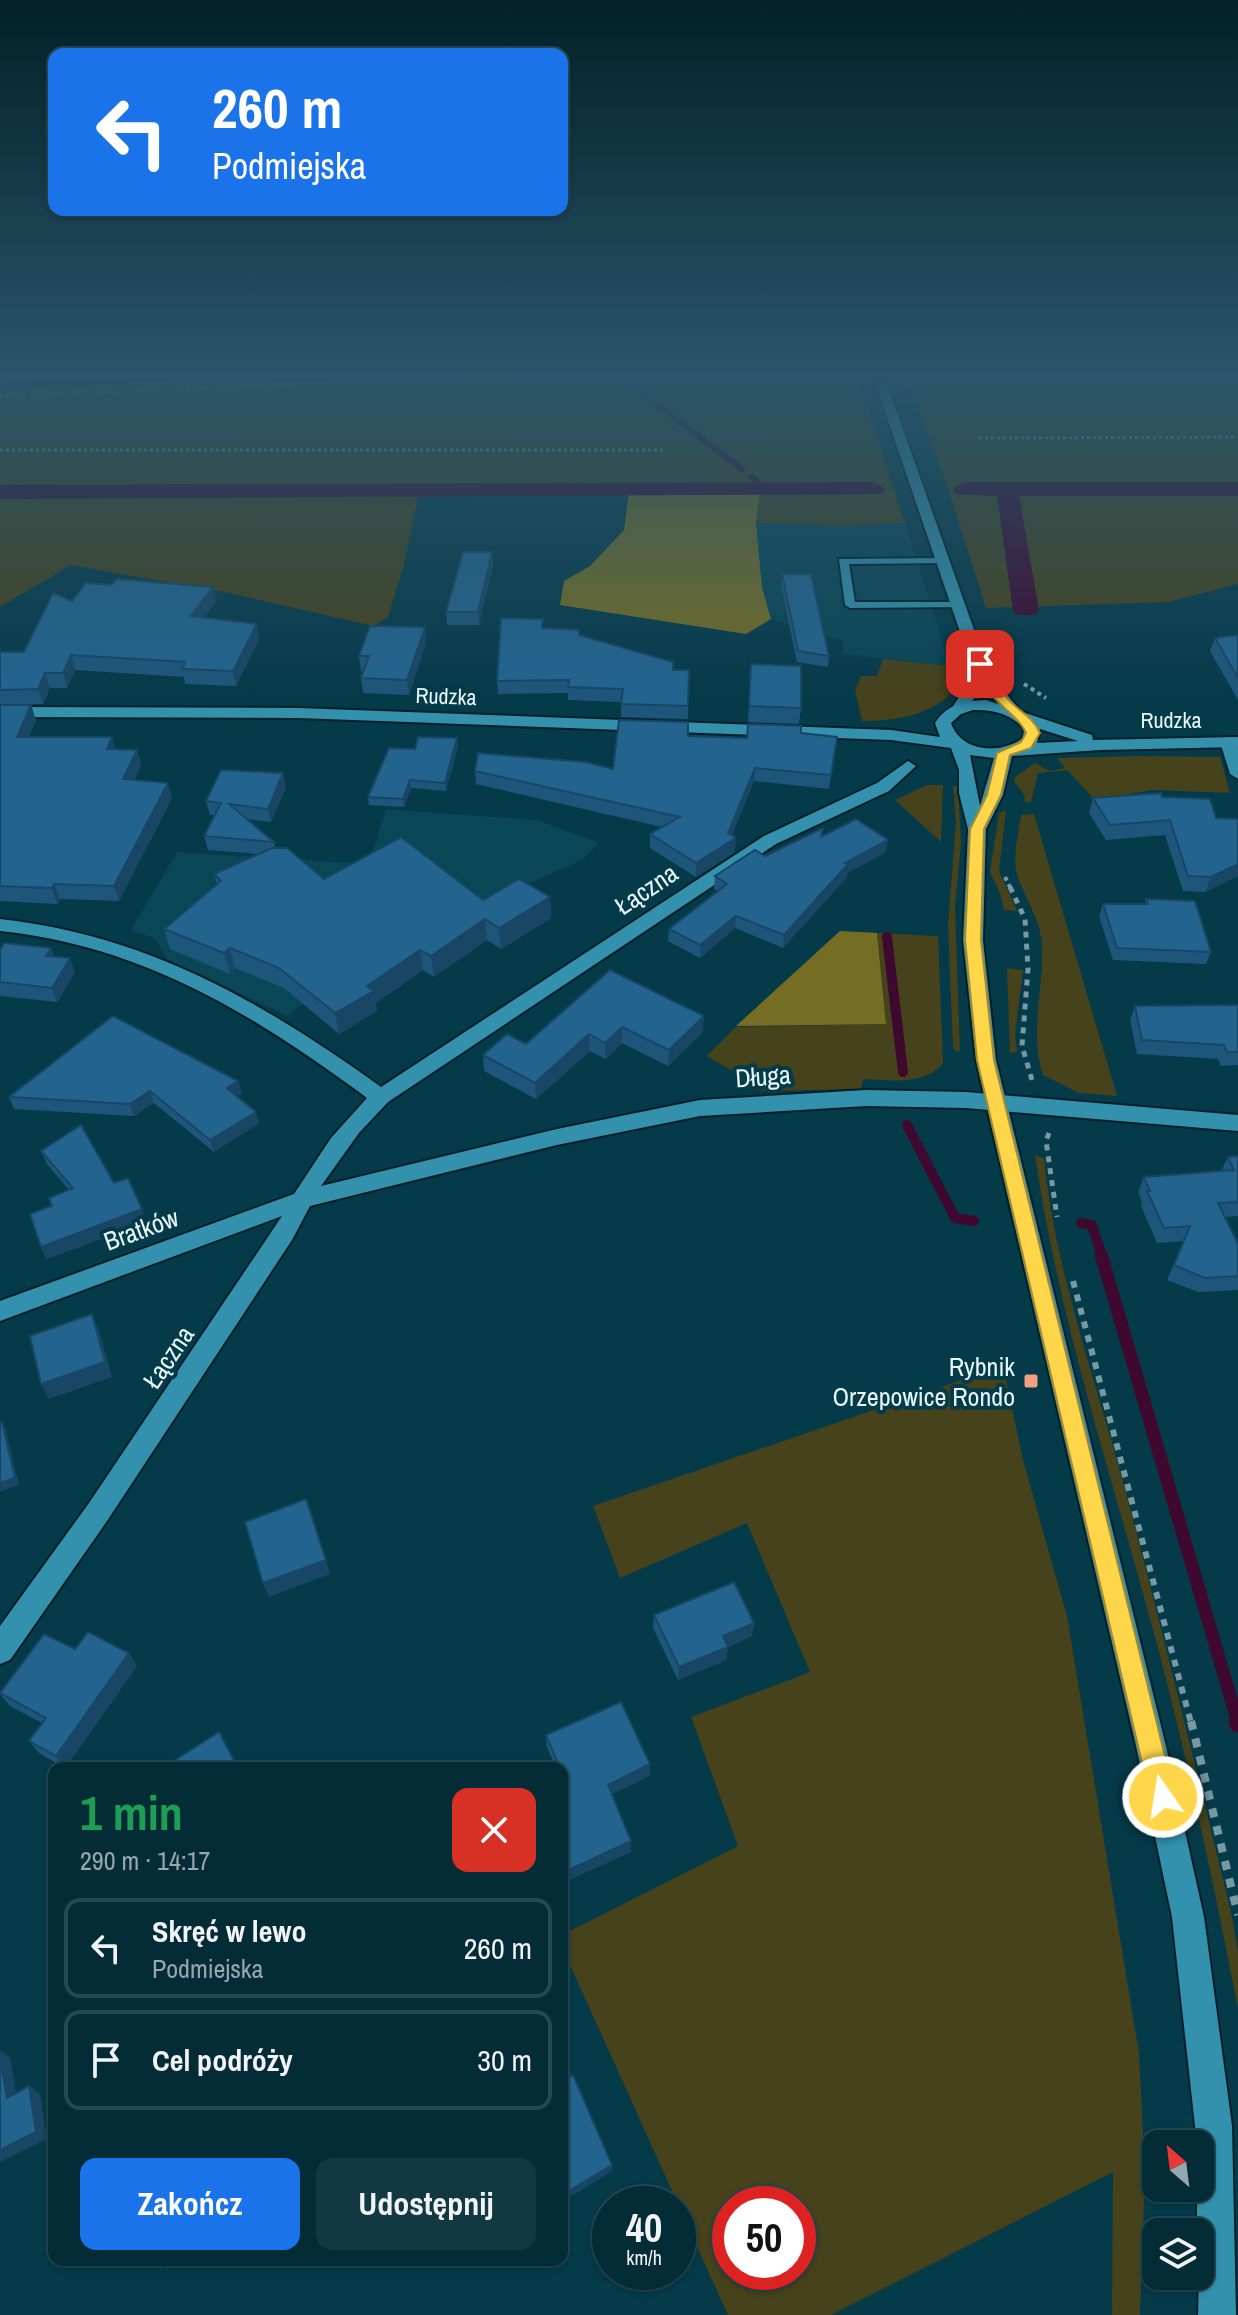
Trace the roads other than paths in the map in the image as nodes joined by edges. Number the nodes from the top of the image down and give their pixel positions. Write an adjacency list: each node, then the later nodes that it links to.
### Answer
1 (916, 481): 2 (street)
2 (944, 560): 3 (street); 3 (lane)
3 (960, 605): 4 (street)
4 (982, 673): 5 (street); 7 (street)
5 (960, 708): 7 (street, Rudzka); 8 (street, Rudzka)
6 (0, 712): 9 (street, Rudzka)
7 (1019, 716): 10 (street, Rudzka); 13 (street)
8 (946, 718): 9 (street, Rudzka); 12 (street)
9 (891, 735): 12 (street, Rudzka)
10 (1104, 742): 11 (street, Rudzka); 13 (street, Rudzka)
11 (1233, 742): 15 (street)
12 (958, 744): 13 (street, Rudzka); 16 (street)
13 (1011, 751): 16 (street)
14 (908, 766): 18 (street, Łączna)
15 (1238, 774)
16 (977, 829): 19 (street)
17 (0, 925): 18 (street)
18 (381, 1097): 21 (street, Łączna)
19 (995, 1103): 20 (street, Długa); 21 (street, Długa); 24 (street)
20 (1238, 1123)
21 (301, 1200): 22 (street, Bratków); 23 (street, Łączna)
22 (0, 1311)
23 (0, 1650)
24 (1217, 2315)

